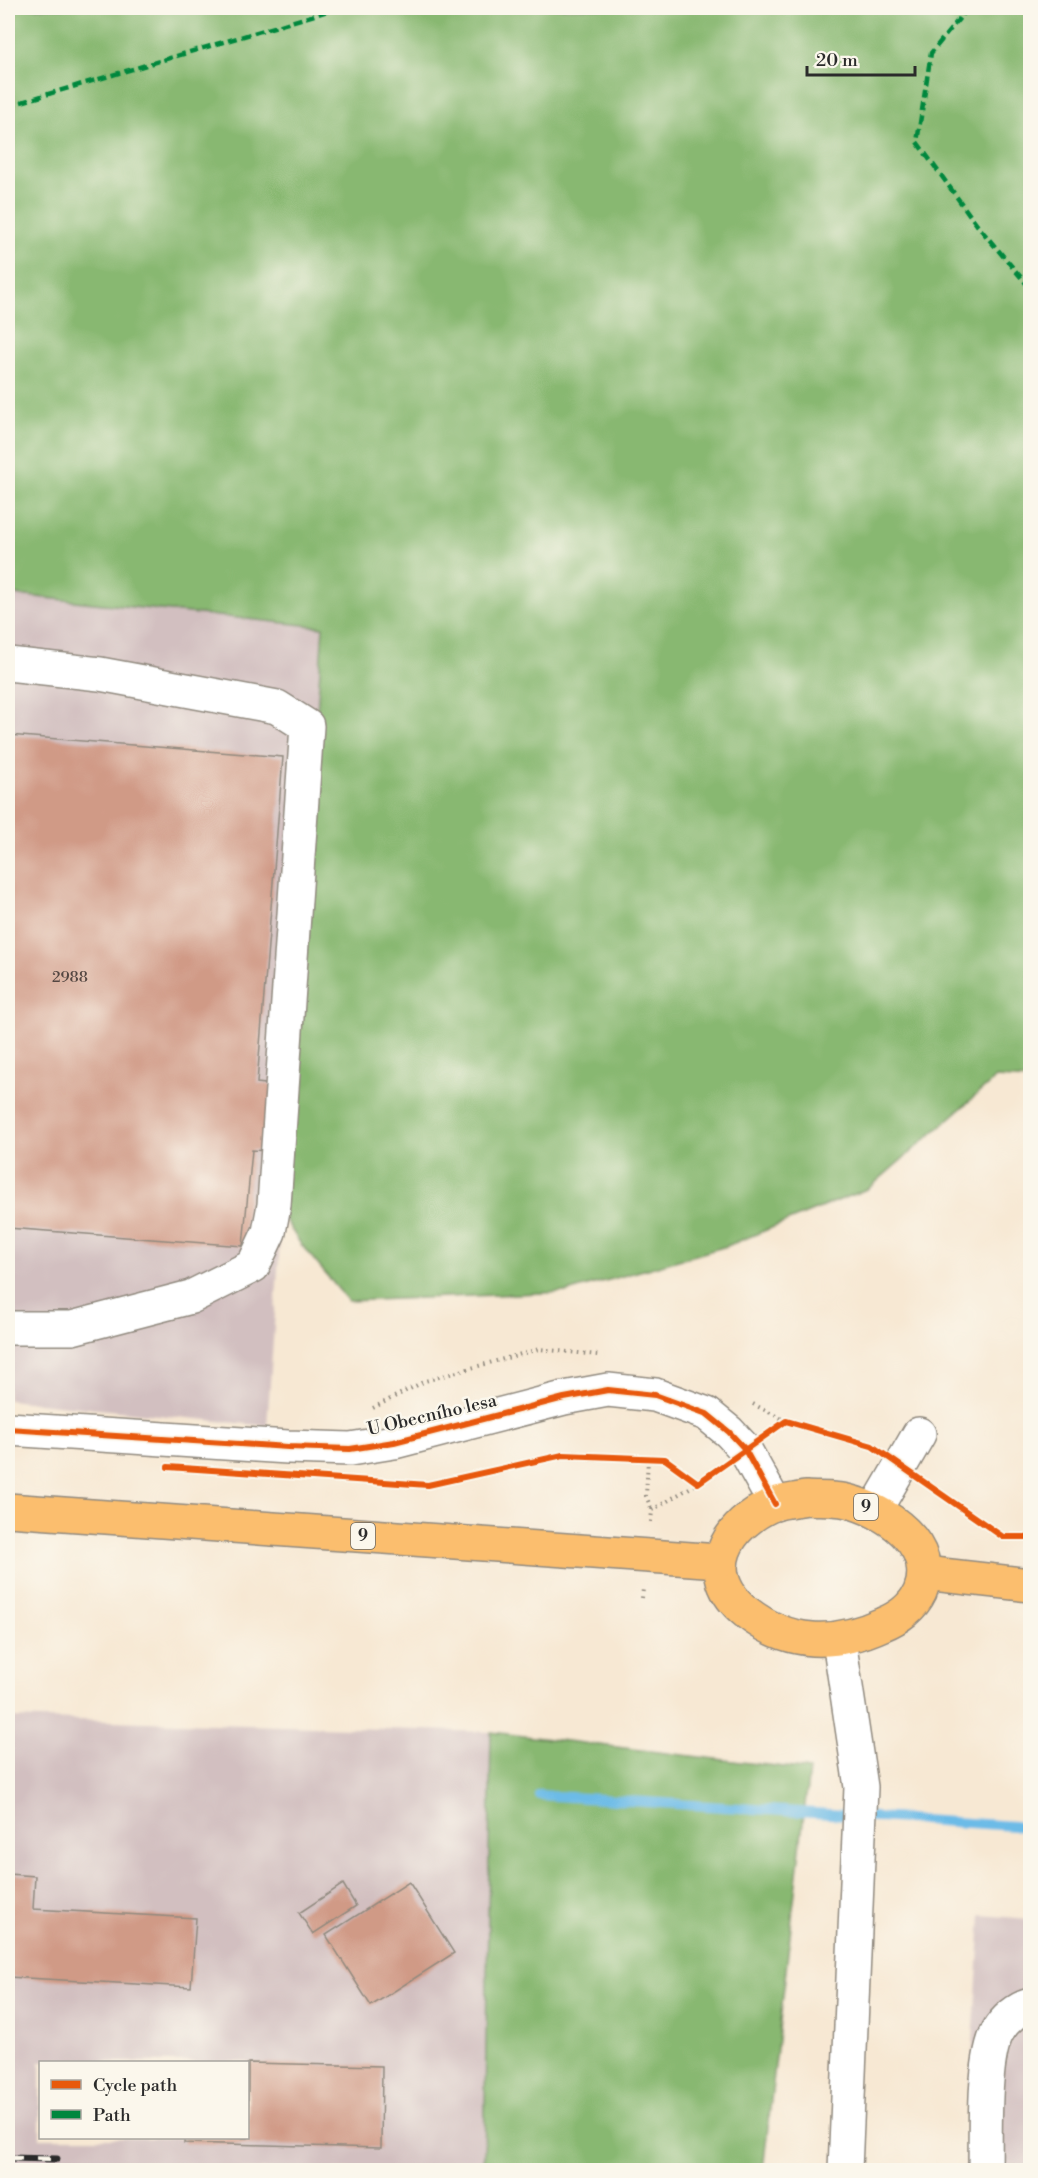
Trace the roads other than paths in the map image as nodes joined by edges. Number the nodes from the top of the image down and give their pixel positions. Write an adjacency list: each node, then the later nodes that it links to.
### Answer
1 (8, 664): 2 (street)
2 (8, 1328)
3 (8, 1429): 5 (street, U Obecního lesa)
4 (919, 1434): 7 (street)
5 (775, 1504): 7 (main road, 9); 8 (main road, 9)
6 (8, 1510): 8 (main road, 9)
7 (875, 1510): 9 (main road, 9)
8 (719, 1561): 11 (main road)
9 (924, 1573): 10 (main road); 11 (main road)
10 (1030, 1585)
11 (839, 1640): 13 (street)
12 (1030, 2005): 14 (street)
13 (845, 2170)
14 (984, 2170)

